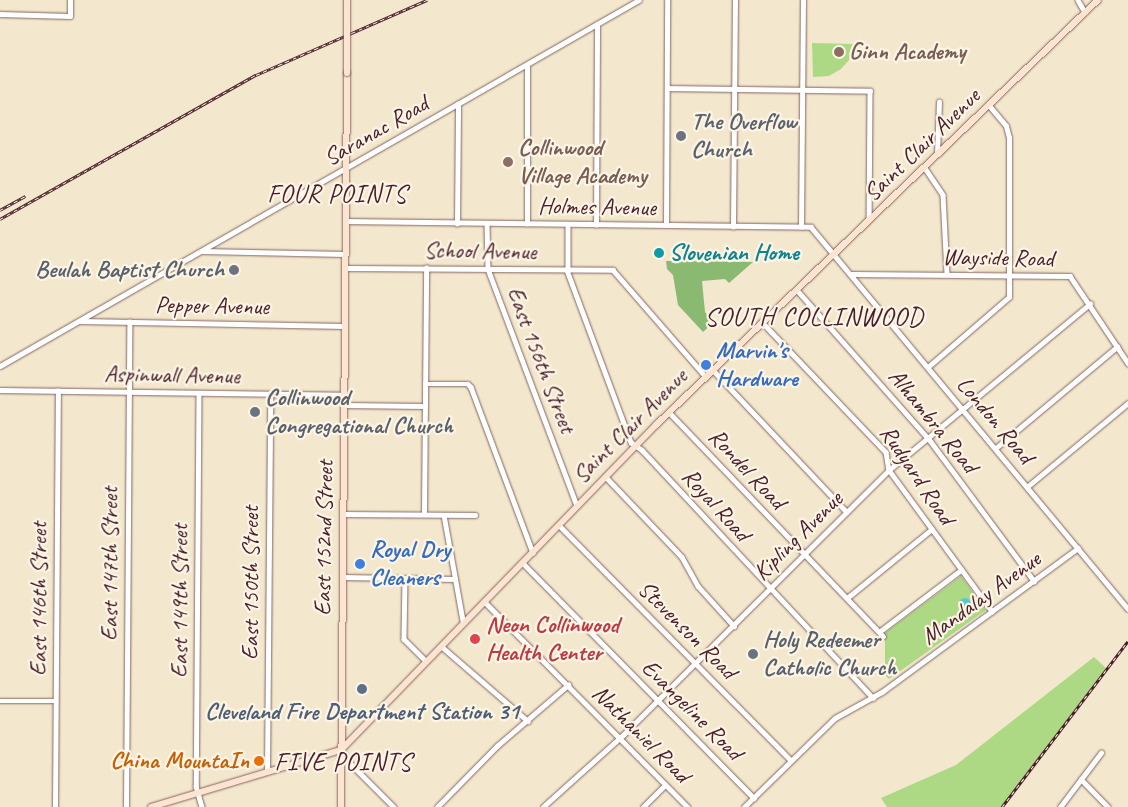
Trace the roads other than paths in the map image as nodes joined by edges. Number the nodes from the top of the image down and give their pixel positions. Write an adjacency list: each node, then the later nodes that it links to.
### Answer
1 (70, 0): 10 (street)
2 (347, 0): 20 (street, East 152nd Street, bridge)
3 (639, 0): 11 (street, Saranac Road)
4 (667, 0): 13 (street)
5 (735, 0): 14 (street)
6 (803, 0): 15 (street)
7 (1078, 0): 9 (street)
8 (1098, 0): 9 (street, Saint Clair Avenue)
9 (1085, 12): 18 (street, Saint Clair Avenue)
10 (0, 14)
11 (597, 25): 12 (street, Saranac Road); 28 (street)
12 (527, 65): 17 (street, Saranac Road); 26 (street)
13 (667, 88): 14 (street); 29 (street)
14 (735, 89): 15 (street); 30 (street)
15 (802, 90): 23 (street); 31 (street)
16 (939, 102): 19 (street)
17 (458, 104): 20 (street, Saranac Road); 24 (street)
18 (989, 106): 19 (street, Saint Clair Avenue); 41 (street)
19 (937, 154): 21 (street, Saint Clair Avenue)
20 (346, 168): 22 (street, East 152nd Street); 32 (street, Saranac Road)
21 (924, 168): 23 (street, Saint Clair Avenue); 40 (street)
22 (346, 221): 24 (street, Holmes Avenue); 33 (street, East 152nd Street)
23 (869, 221): 34 (street, Saint Clair Avenue)
24 (457, 224): 25 (street, Holmes Avenue)
25 (487, 224): 26 (street, Holmes Avenue); 37 (street, East 156th Street)
26 (527, 224): 27 (street, Holmes Avenue)
27 (568, 224): 28 (street, Holmes Avenue); 38 (street)
28 (596, 225): 29 (street, Holmes Avenue)
29 (666, 225): 30 (street, Holmes Avenue)
30 (733, 226): 31 (street, Holmes Avenue)
31 (801, 227): 34 (street, Holmes Avenue)
32 (202, 250): 33 (street); 44 (street, Saranac Road)
33 (346, 254): 35 (street, East 152nd Street)
34 (834, 255): 39 (street, London Road); 42 (street, Saint Clair Avenue)
35 (345, 268): 36 (street, School Avenue); 47 (street, East 152nd Street)
36 (426, 268): 37 (street, School Avenue); 54 (street)
37 (488, 269): 38 (street, School Avenue); 72 (street, East 156th Street)
38 (568, 270): 53 (street, School Avenue); 67 (street, Royal Road)
39 (852, 274): 40 (street, Wayside Road); 51 (street, London Road)
40 (947, 274): 41 (street, Wayside Road)
41 (1011, 275): 43 (street, Wayside Road); 51 (street)
42 (797, 290): 46 (street, Saint Clair Avenue); 66 (street, Alhambra Road)
43 (1090, 304): 48 (street, Wayside Road); 64 (street, Kipling Avenue)
44 (79, 321): 45 (street, Pepper Avenue); 50 (street, Saranac Road)
45 (129, 322): 47 (street, Pepper Avenue); 57 (street, East 147th Street)
46 (763, 323): 52 (street, Saint Clair Avenue); 69 (street, Rudyard Road)
47 (345, 326): 60 (street, East 152nd Street)
48 (1117, 347): 49 (street, Wayside Road); 68 (street)
49 (1128, 362)
50 (0, 366)
51 (928, 367): 64 (street, London Road)
52 (713, 370): 53 (street, Saint Clair Avenue); 73 (street)
53 (706, 377): 65 (street, Saint Clair Avenue)
54 (425, 384): 63 (street); 81 (street)
55 (0, 390): 56 (street, Aspinwall Avenue)
56 (58, 391): 57 (street, Aspinwall Avenue); 105 (street, East 146th Street)
57 (129, 392): 58 (street, Aspinwall Avenue); 117 (street, East 147th Street)
58 (199, 394): 59 (street, Aspinwall Avenue); 114 (street, East 149th Street)
59 (270, 394): 60 (street, Aspinwall Avenue); 111 (street, East 150th Street)
60 (344, 396): 62 (street, East 152nd Street)
61 (1128, 403): 71 (street)
62 (344, 405): 63 (street); 74 (street, East 152nd Street)
63 (425, 406): 75 (street)
64 (963, 410): 66 (street, Kipling Avenue); 68 (street, London Road)
65 (669, 412): 67 (street, Saint Clair Avenue); 82 (street, Rondel Road)
66 (929, 439): 69 (street, Kipling Avenue); 88 (street, Alhambra Road)
67 (635, 446): 70 (street, Saint Clair Avenue); 89 (street, Royal Road)
68 (996, 448): 71 (street, London Road)
69 (889, 470): 73 (street, Kipling Avenue); 79 (street, Rudyard Road)
70 (606, 477): 72 (street, Saint Clair Avenue); 95 (street)
71 (1027, 487): 80 (street, London Road)
72 (577, 506): 78 (street, Saint Clair Avenue)
73 (847, 512): 82 (street, Kipling Avenue)
74 (343, 514): 75 (street); 85 (street, East 152nd Street)
75 (424, 514): 76 (street)
76 (444, 515): 77 (street); 87 (street)
77 (475, 515)
78 (559, 525): 81 (street, Saint Clair Avenue); 100 (street, Stevenson Road)
79 (932, 529): 84 (street, Rudyard Road); 90 (street)
80 (1078, 548): 88 (street, Mandalay Avenue); 92 (street, London Road)
81 (533, 553): 83 (street, Saint Clair Avenue)
82 (805, 555): 89 (street, Kipling Avenue); 90 (street, Rondel Road)
83 (522, 562): 91 (street, Saint Clair Avenue); 103 (street, Evangeline Road)
84 (961, 570): 93 (street, Rudyard Road); 96 (street)
85 (342, 577): 86 (street); 108 (street, East 152nd Street)
86 (404, 578): 87 (street); 99 (street)
87 (455, 579): 94 (street)
88 (1034, 581): 93 (street, Mandalay Avenue)
89 (769, 589): 95 (street, Kipling Avenue); 102 (street, Royal Road)
90 (847, 598): 96 (street, Rondel Road)
91 (484, 601): 94 (street, Saint Clair Avenue); 101 (street, Nathaniel Road)
92 (1128, 609)
93 (992, 611): 102 (street, Mandalay Avenue)
94 (463, 622): 98 (street, Saint Clair Avenue)
95 (734, 626): 100 (street, Kipling Avenue)
96 (878, 632): 97 (street, Rondel Road)
97 (883, 636)
98 (440, 645): 99 (street, Saint Clair Avenue); 106 (street)
99 (426, 661): 108 (street, Saint Clair Avenue)
100 (695, 663): 103 (street, Kipling Avenue); 110 (street, Stevenson Road)
101 (568, 685): 106 (street); 107 (street, Nathaniel Road)
102 (873, 698): 110 (street, Mandalay Avenue)
103 (658, 700): 107 (street, Kipling Avenue); 115 (street, Evangeline Road)
104 (0, 701): 105 (street)
105 (56, 701): 116 (street, East 146th Street)
106 (528, 721): 122 (street)
107 (620, 738): 113 (street, Nathaniel Road); 123 (street, Kipling Avenue)
108 (341, 750): 111 (street, Saint Clair Avenue); 120 (street, East 152nd Street); 121 (street)
109 (1101, 753): 112 (street)
110 (790, 760): 115 (street, Mandalay Avenue)
111 (266, 772): 114 (street, Saint Clair Avenue)
112 (1081, 779): 127 (street); 128 (street)
113 (665, 784): 124 (street); 125 (street, Nathaniel Road)
114 (198, 793): 118 (street, Saint Clair Avenue); 119 (street, East 149th Street)
115 (754, 798): 126 (street, Mandalay Avenue)
116 (55, 807)
117 (126, 807)
118 (151, 807)
119 (202, 807)
120 (341, 807)
121 (394, 807)
122 (437, 807)
123 (543, 807)
124 (643, 807)
125 (688, 807)
126 (744, 807)
127 (1060, 807)
128 (1108, 807)

